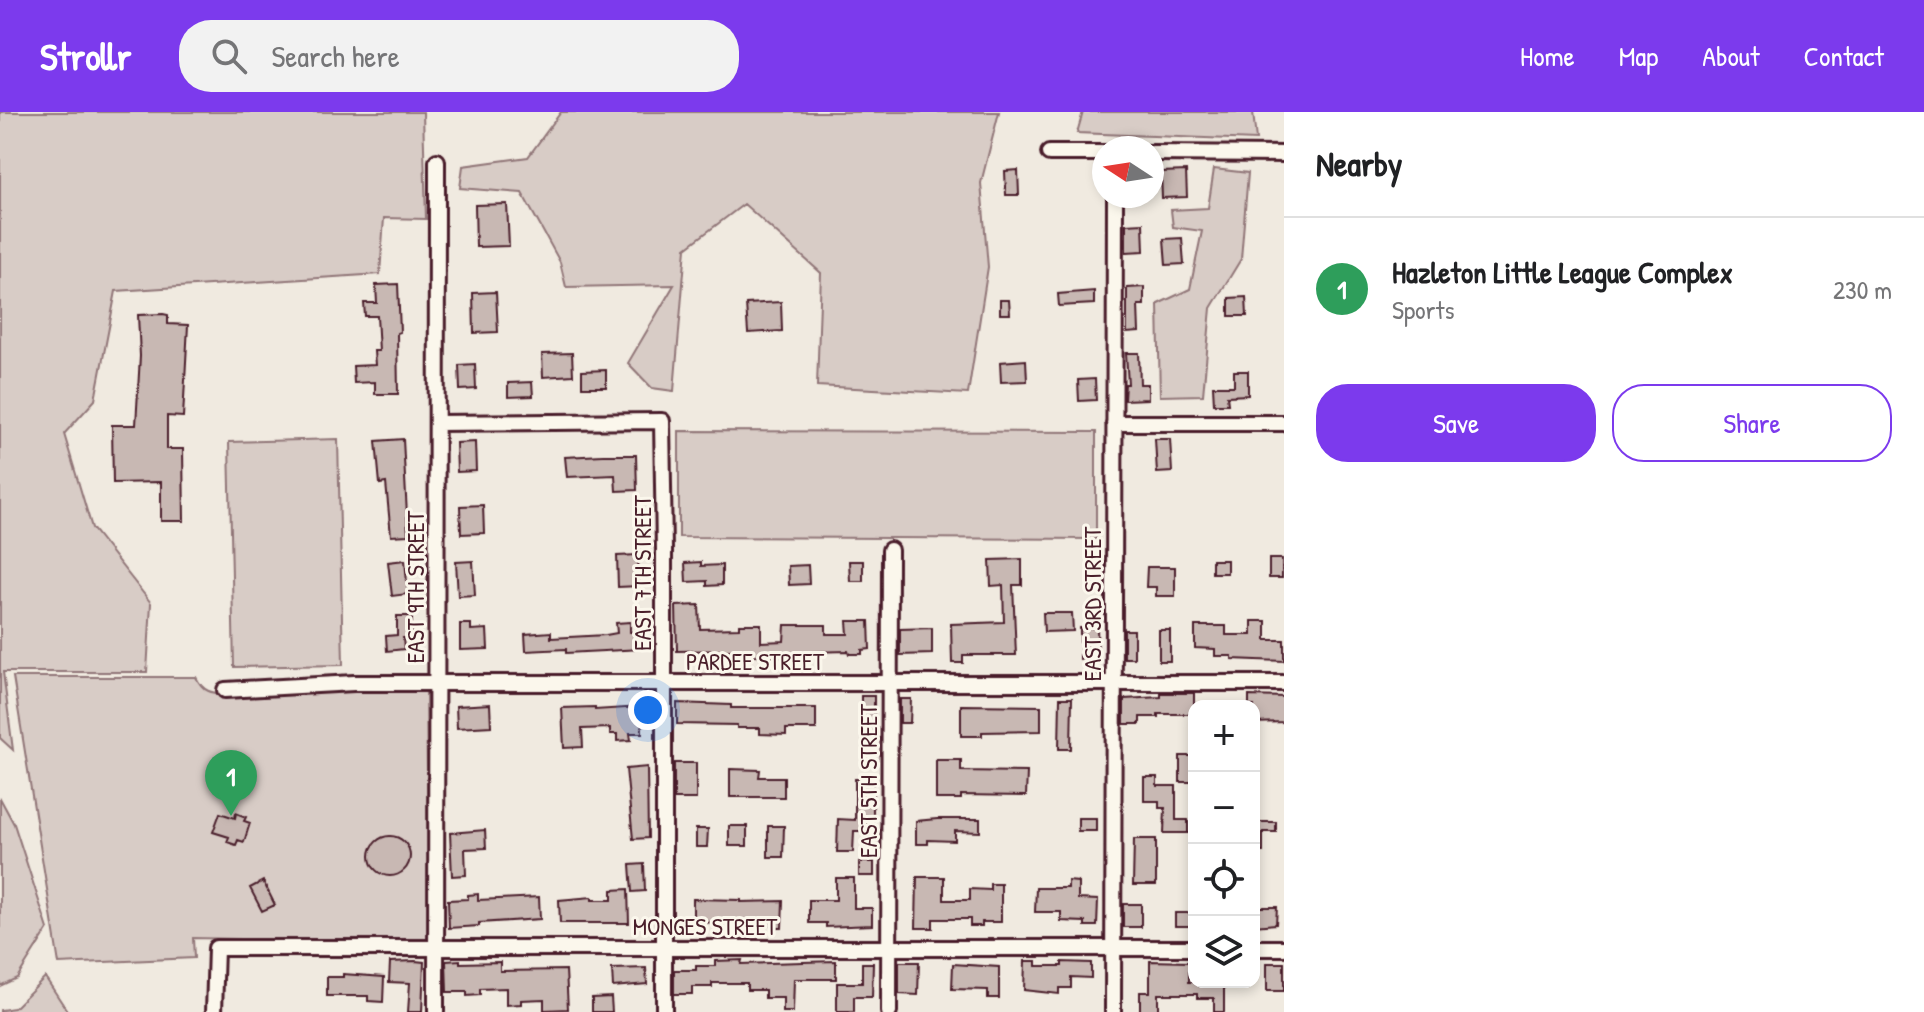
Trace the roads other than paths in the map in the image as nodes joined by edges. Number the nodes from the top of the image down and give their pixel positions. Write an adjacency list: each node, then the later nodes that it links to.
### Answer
1 (1049, 153): 2 (street)
2 (1092, 153)
3 (1164, 153): 4 (street)
4 (1284, 154)
5 (437, 161): 7 (street, EAST 9TH STREET)
6 (1115, 208): 8 (street, EAST 3RD STREET)
7 (437, 423): 11 (street, EAST 9TH STREET); 12 (street, EAST 7TH STREET)
8 (1114, 423): 9 (street); 14 (street, EAST 3RD STREET)
9 (1284, 423)
10 (890, 550): 13 (street, EAST 5TH STREET)
11 (437, 683): 12 (street, PARDEE STREET); 16 (street, PARDEE STREET); 17 (street, EAST 9TH STREET)
12 (664, 683): 13 (street, PARDEE STREET); 18 (street, EAST 7TH STREET)
13 (890, 683): 14 (street, PARDEE STREET); 19 (street, EAST 5TH STREET)
14 (1114, 683): 15 (street, PARDEE STREET); 20 (street, EAST 3RD STREET)
15 (1284, 683)
16 (225, 690)
17 (436, 948): 18 (street, MONGES STREET); 24 (street, MONGES STREET); 25 (street, EAST 9TH STREET)
18 (664, 948): 19 (street, MONGES STREET); 26 (street, EAST 7TH STREET)
19 (890, 948): 20 (street, MONGES STREET); 27 (street, EAST 5TH STREET)
20 (1113, 948): 21 (street, MONGES STREET); 28 (street, EAST 3RD STREET)
21 (1188, 948)
22 (1260, 948): 23 (street)
23 (1284, 948)
24 (214, 1012)
25 (436, 1012)
26 (664, 1012)
27 (889, 1012)
28 (1113, 1012)

